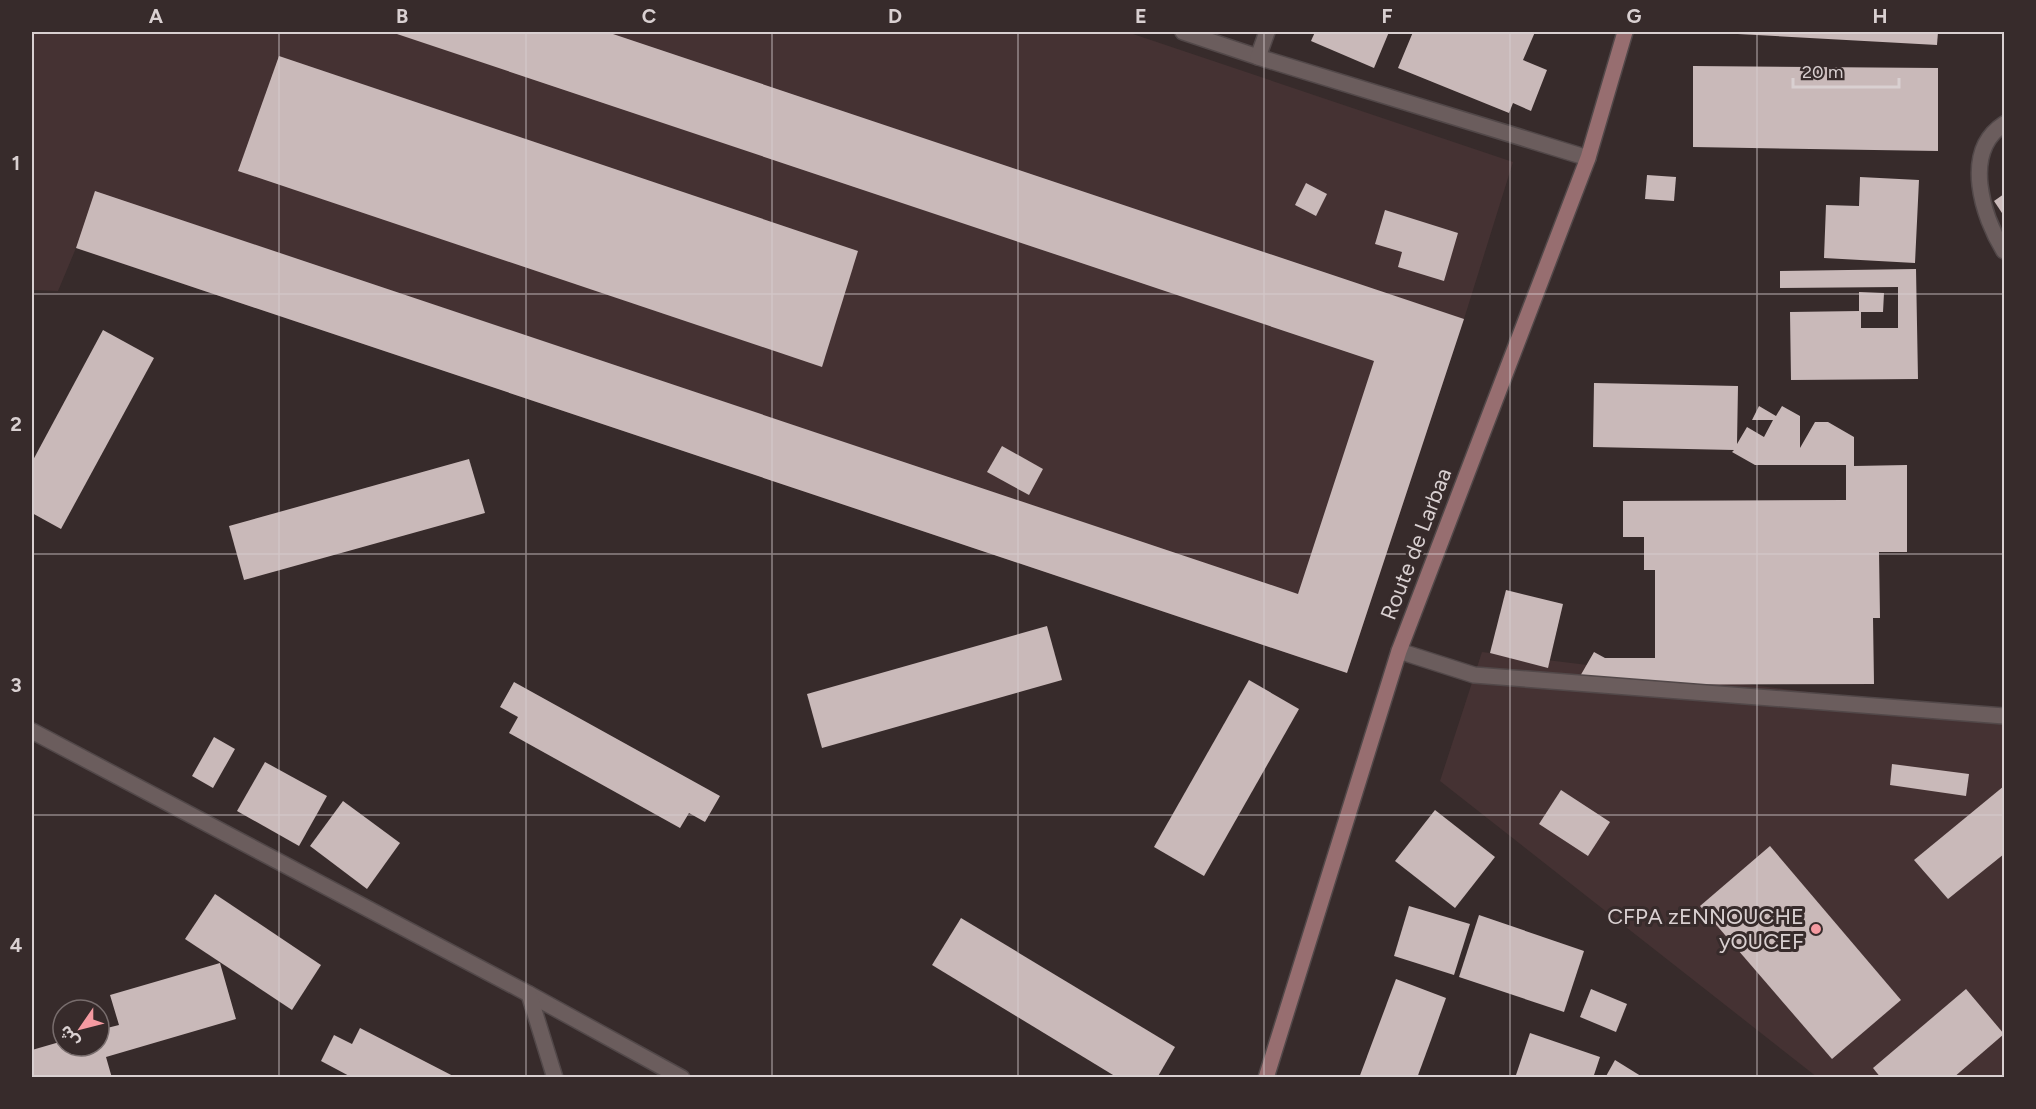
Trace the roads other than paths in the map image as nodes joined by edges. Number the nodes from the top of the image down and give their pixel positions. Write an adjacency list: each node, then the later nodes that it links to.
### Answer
1 (1183, 32): 4 (street)
2 (1267, 32): 4 (street)
3 (1625, 32): 6 (main road, Route de Larbaa)
4 (1258, 57): 6 (street)
5 (2004, 124): 7 (street)
6 (1588, 158): 8 (main road, Route de Larbaa)
7 (2004, 251)
8 (1399, 651): 9 (street); 14 (main road, Route de Larbaa)
9 (2004, 716)
10 (32, 731): 11 (street)
11 (529, 994): 12 (street); 13 (street)
12 (555, 1077)
13 (682, 1077)
14 (1266, 1077)

